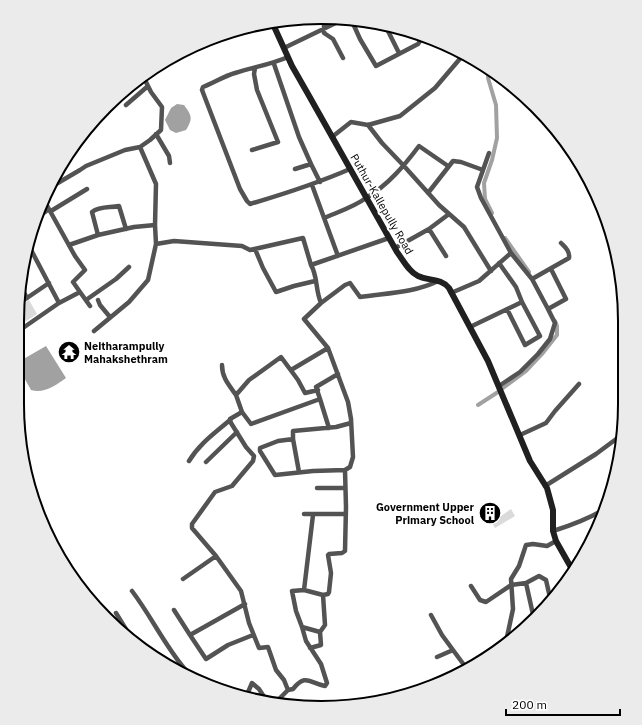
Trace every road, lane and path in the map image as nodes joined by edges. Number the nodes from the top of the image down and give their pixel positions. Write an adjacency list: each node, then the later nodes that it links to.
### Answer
1 (324, 24): 5 (street)
2 (333, 25): 5 (street)
3 (354, 26): 9 (street)
4 (275, 28): 8 (main road, Puthur-Kallepully Road)
5 (324, 29): 8 (street); 11 (street)
6 (388, 32): 9 (street)
7 (420, 41): 9 (street)
8 (284, 48): 10 (main road, Puthur-Kallepully Road)
9 (399, 53)
10 (288, 58): 13 (street); 20 (main road, Puthur-Kallepully Road)
11 (343, 58)
12 (460, 59): 18 (street)
13 (274, 64): 14 (street); 25 (street)
14 (255, 68): 22 (street); 33 (street)
15 (146, 81): 16 (street)
16 (148, 86): 17 (street); 19 (street)
17 (126, 105)
18 (368, 125): 20 (street); 26 (street)
19 (156, 134): 21 (street); 24 (street)
20 (332, 137): 29 (main road, Puthur-Kallepully Road)
21 (140, 146): 31 (street); 42 (street)
22 (252, 150)
23 (489, 153): 30 (street)
24 (170, 163)
25 (311, 164): 28 (street); 32 (street)
26 (404, 166): 27 (street); 35 (street); 36 (street)
27 (448, 166): 30 (street); 35 (street)
28 (295, 169)
29 (350, 170): 32 (street); 36 (main road, Puthur-Kallepully Road)
30 (483, 170): 53 (street)
31 (59, 182)
32 (320, 182): 33 (street)
33 (312, 185): 41 (street)
34 (87, 189): 38 (street)
35 (428, 193): 40 (street)
36 (366, 198): 41 (street); 46 (main road, Puthur-Kallepully Road)
37 (47, 206): 38 (street)
38 (50, 210): 39 (street); 49 (street)
39 (45, 212)
40 (449, 214): 44 (street); 60 (street)
41 (324, 218): 54 (street)
42 (155, 224): 43 (street); 48 (street)
43 (126, 229): 45 (street); 45 (street)
44 (429, 229): 50 (street); 55 (street)
45 (98, 235): 49 (street)
46 (389, 238): 50 (main road, Puthur-Kallepully Road); 54 (street)
47 (561, 243): 59 (street)
48 (156, 244): 51 (street); 76 (street)
49 (69, 246): 65 (street)
50 (395, 248): 63 (main road, Puthur-Kallepully Road)
51 (255, 249): 57 (street); 62 (street)
52 (32, 252): 64 (street)
53 (511, 253): 56 (street); 61 (street)
54 (338, 256): 57 (street)
55 (446, 256)
56 (500, 264): 60 (street); 70 (street)
57 (311, 265): 62 (street)
58 (129, 266): 68 (street)
59 (551, 269): 61 (street); 75 (street)
60 (491, 271): 66 (street)
61 (532, 279): 75 (street)
62 (315, 281): 72 (street)
63 (438, 281): 66 (main road, Puthur-Kallepully Road); 72 (street)
64 (49, 283): 67 (street); 71 (street)
65 (80, 292): 68 (street); 71 (street)
66 (451, 292): 78 (main road, Puthur-Kallepully Road)
67 (27, 298)
68 (86, 300): 73 (street)
69 (98, 300): 76 (street)
70 (522, 302): 74 (street); 74 (street)
71 (60, 303): 77 (street)
72 (321, 303): 80 (street)
73 (90, 306)
74 (507, 309): 78 (street)
75 (548, 309): 85 (street)
76 (110, 317): 79 (street)
77 (24, 327)
78 (470, 327): 85 (main road, Puthur-Kallepully Road)
79 (94, 331)
80 (328, 348): 82 (street); 83 (street)
81 (222, 366): 87 (street)
82 (291, 370): 86 (street); 87 (street)
83 (338, 374): 86 (street); 91 (street)
84 (579, 384): 94 (street)
85 (499, 386): 94 (main road, Puthur-Kallepully Road)
86 (317, 390): 88 (street)
87 (236, 395): 89 (street)
88 (320, 399): 89 (street); 92 (street)
89 (242, 412): 90 (street)
90 (230, 420): 93 (street); 97 (street)
91 (351, 423): 92 (street); 99 (street)
92 (329, 428): 95 (street)
93 (237, 432): 98 (street); 110 (street)
94 (520, 435): 101 (main road, Puthur-Kallepully Road)
95 (293, 439): 100 (street); 100 (street)
96 (615, 440): 101 (street)
97 (189, 461)
98 (206, 462)
99 (345, 470): 100 (street); 103 (street)
100 (299, 472)
101 (545, 486): 108 (main road, Puthur-Kallepully Road)
102 (317, 488): 103 (street)
103 (345, 488): 105 (street)
104 (304, 514): 107 (street)
105 (346, 514): 107 (street); 118 (street)
106 (597, 514): 108 (street)
107 (313, 515): 116 (street)
108 (553, 531): 109 (main road, Puthur-Kallepully Road)
109 (556, 541): 111 (main road, Puthur-Kallepully Road); 114 (street)
110 (216, 556): 112 (street); 120 (street)
111 (570, 566)
112 (183, 579)
113 (526, 583): 114 (street); 119 (street); 122 (street)
114 (511, 585): 115 (street); 130 (street)
115 (471, 586)
116 (304, 590): 118 (street); 126 (street)
117 (132, 591): 135 (street)
118 (323, 595): 127 (street)
119 (549, 595)
120 (244, 604): 128 (street); 129 (street)
121 (174, 610): 128 (street)
122 (533, 612)
123 (116, 613): 125 (street)
124 (432, 615): 132 (street)
125 (122, 624)
126 (302, 627): 127 (street); 131 (street)
127 (320, 632): 131 (street)
128 (190, 634): 129 (street)
129 (253, 635): 136 (street)
130 (507, 635)
131 (310, 648): 136 (street)
132 (453, 650): 133 (street); 134 (street)
133 (437, 657)
134 (464, 664)
135 (180, 665)
136 (288, 690): 139 (street)
137 (248, 692): 138 (street)
138 (263, 695)
139 (280, 698)

